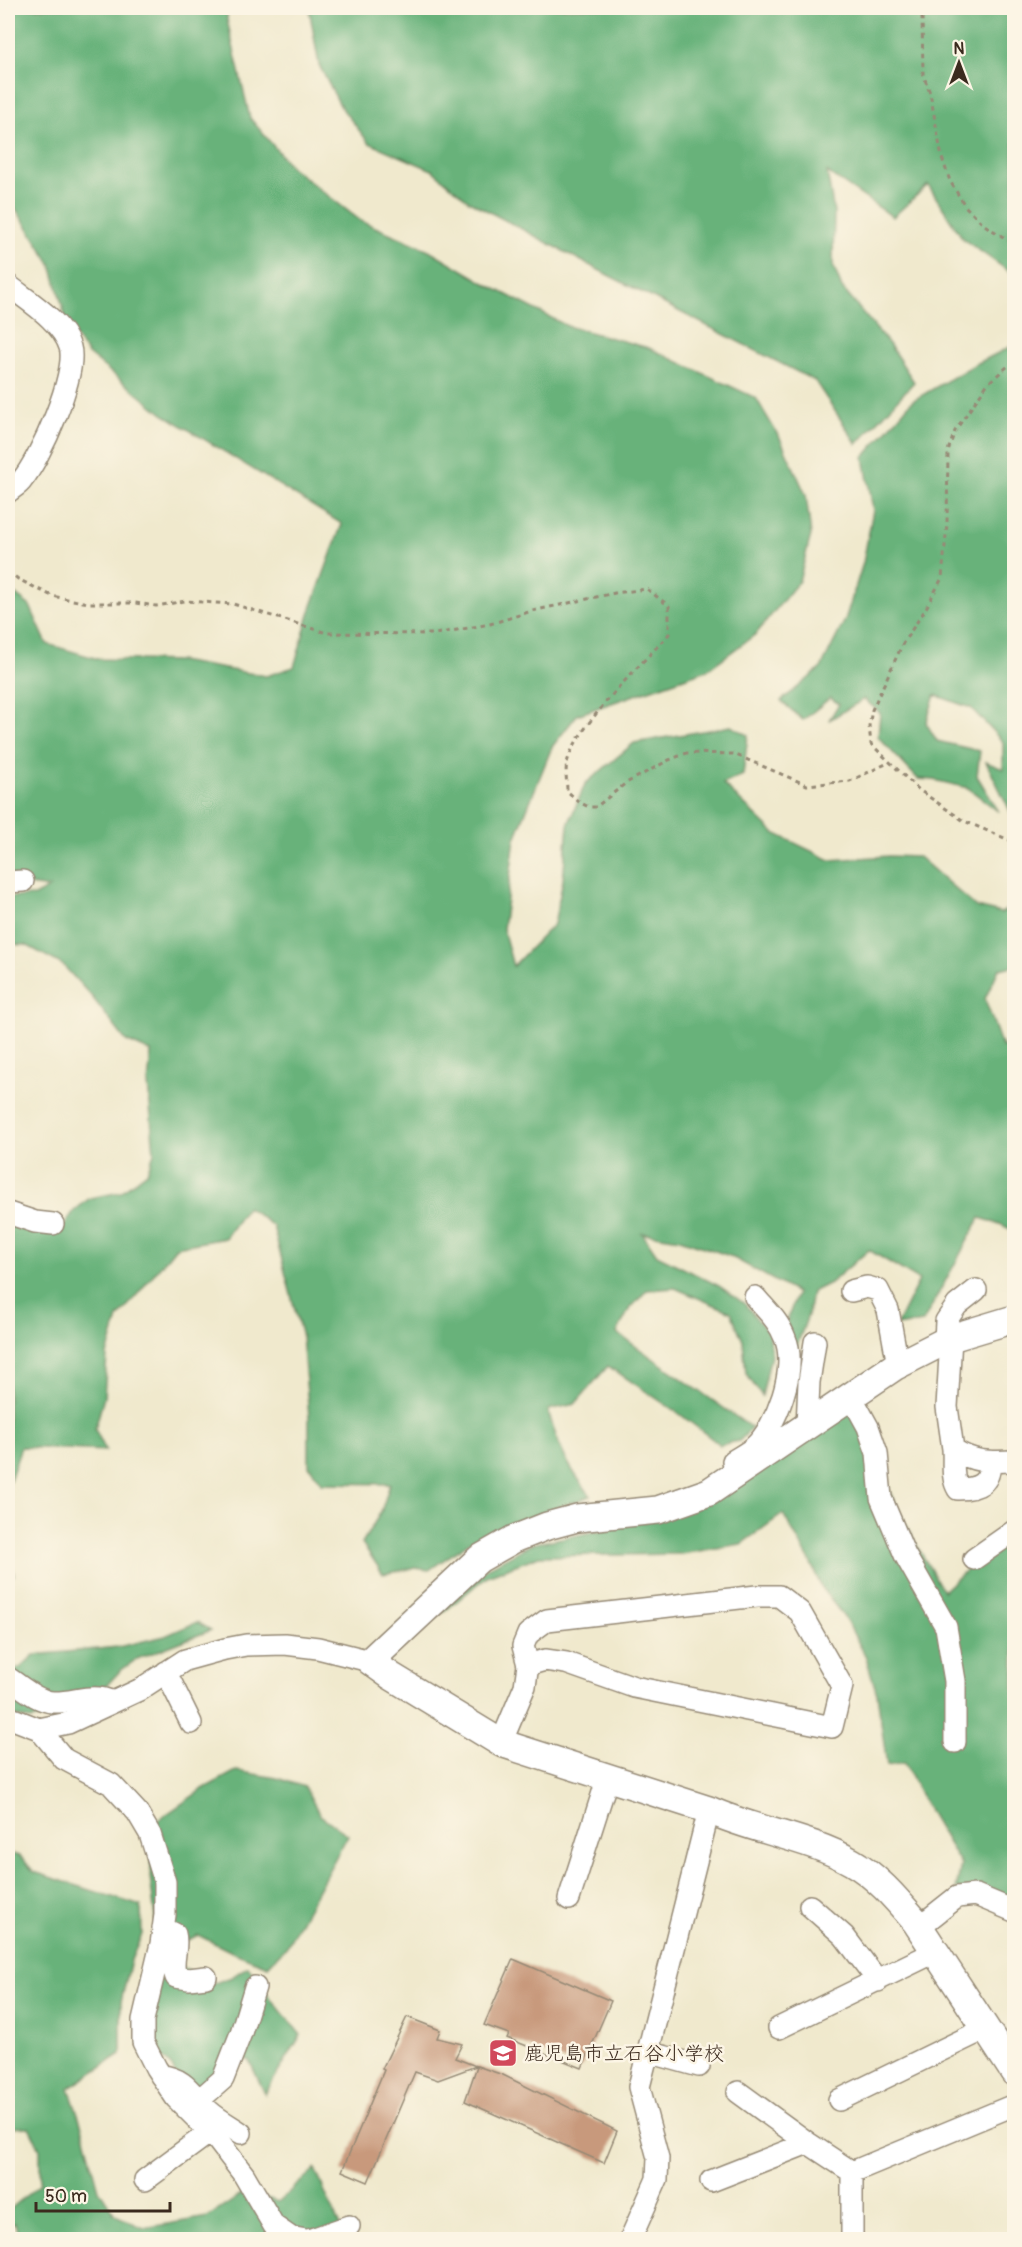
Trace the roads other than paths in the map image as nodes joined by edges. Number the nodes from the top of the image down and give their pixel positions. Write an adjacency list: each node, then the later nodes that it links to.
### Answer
1 (8, 285): 2 (street)
2 (8, 492)
3 (8, 1213): 4 (street)
4 (53, 1224)
5 (976, 1290): 9 (street)
6 (851, 1291): 11 (street)
7 (755, 1297): 17 (street)
8 (1014, 1319): 9 (street)
9 (948, 1340): 11 (street); 14 (street)
10 (815, 1342): 13 (street)
11 (898, 1365): 12 (street)
12 (852, 1396): 13 (street); 28 (street)
13 (807, 1426): 17 (street)
14 (952, 1449): 16 (street); 16 (street)
15 (1014, 1461): 16 (street)
16 (990, 1462)
17 (702, 1494): 20 (street)
18 (1014, 1531): 19 (street)
19 (974, 1559)
20 (370, 1661): 22 (street); 29 (street)
21 (528, 1665): 21 (street); 29 (street)
22 (166, 1672): 24 (street); 26 (street)
23 (8, 1678): 24 (street)
24 (113, 1702): 27 (street)
25 (8, 1717): 27 (street)
26 (191, 1723)
27 (39, 1729): 36 (street)
28 (955, 1742)
29 (501, 1743): 30 (street)
30 (608, 1777): 31 (street); 32 (street)
31 (709, 1810): 35 (street); 43 (street)
32 (569, 1899)
33 (810, 1906): 39 (street)
34 (1014, 1911): 35 (street)
35 (919, 1927): 37 (street)
36 (163, 1929): 38 (street); 46 (street)
37 (935, 1952): 39 (street); 42 (street)
38 (206, 1977)
39 (878, 1981): 41 (street)
40 (255, 1987): 48 (street)
41 (779, 2028)
42 (985, 2029): 45 (street); 49 (street)
43 (648, 2052): 44 (street); 59 (street)
44 (699, 2066)
45 (1014, 2072)
46 (160, 2076): 48 (street); 51 (street)
47 (738, 2091): 53 (street)
48 (199, 2100): 52 (street)
49 (838, 2100)
50 (1014, 2105): 54 (street)
51 (210, 2132): 55 (street); 58 (street)
52 (241, 2133)
53 (808, 2143): 54 (street); 56 (street)
54 (852, 2172): 60 (street)
55 (145, 2180)
56 (711, 2181)
57 (349, 2226): 58 (street)
58 (308, 2240)
59 (630, 2240)
60 (852, 2240)

